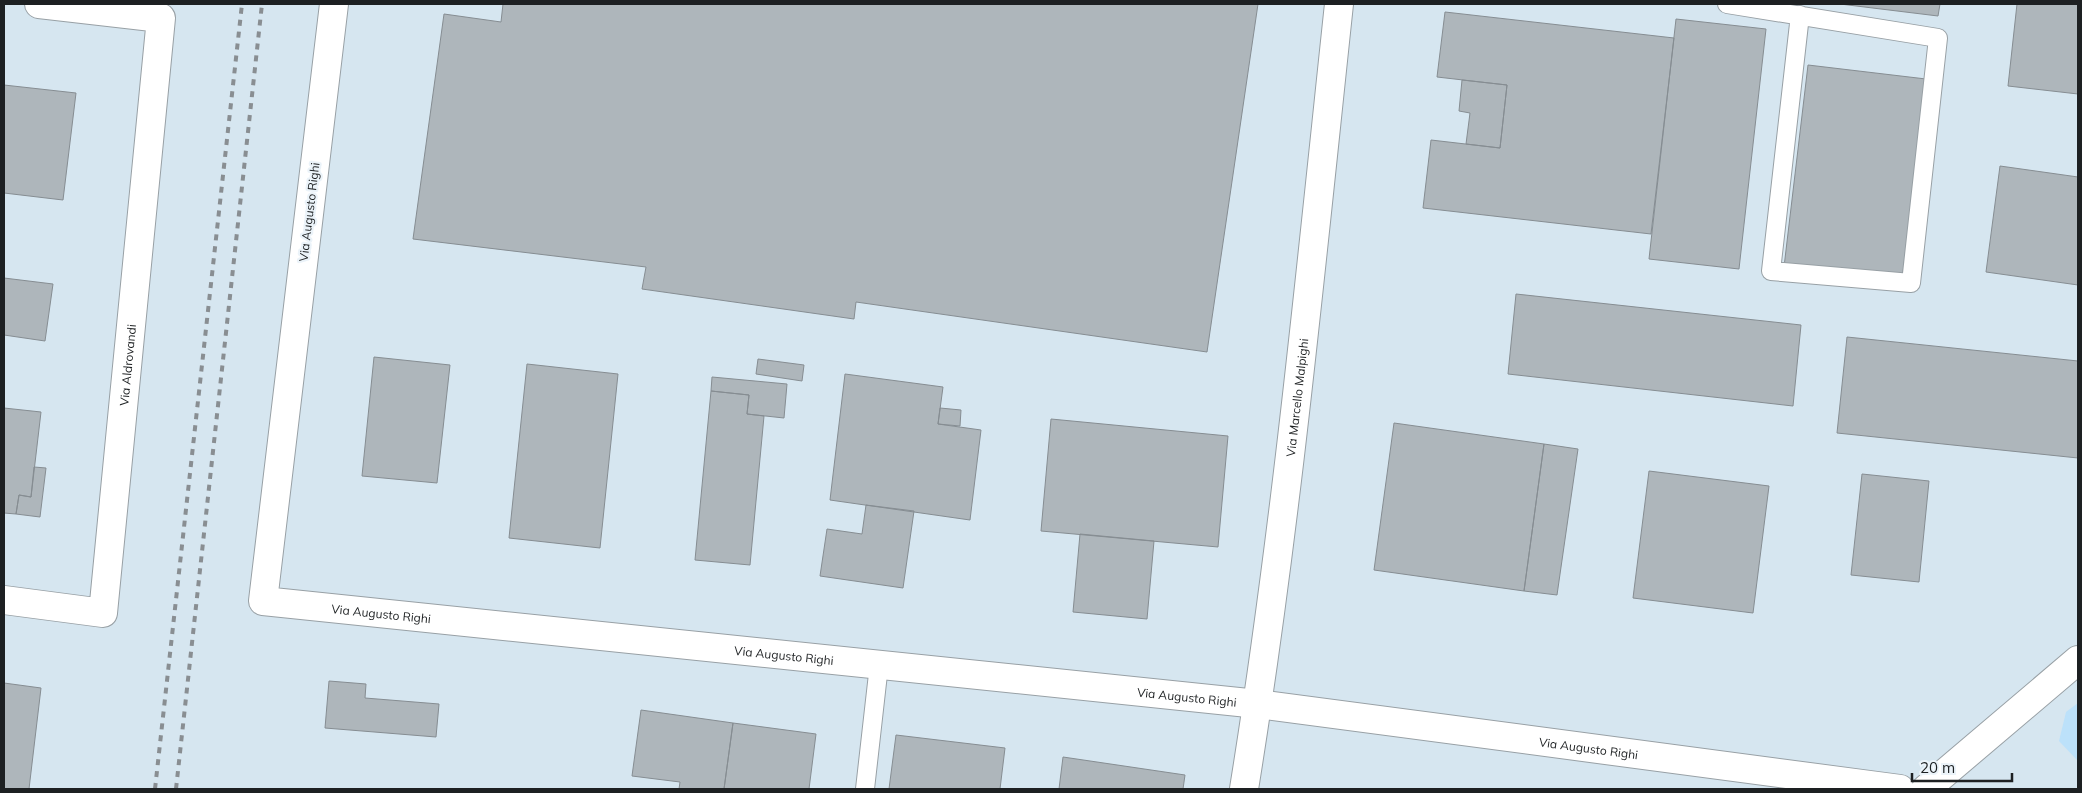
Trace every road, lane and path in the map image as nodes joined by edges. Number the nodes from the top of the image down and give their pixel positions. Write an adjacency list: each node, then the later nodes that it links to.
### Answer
1 (39, 4): 6 (street, Via Aldrovandi)
2 (334, 4): 8 (street, Via Augusto Righi)
3 (1339, 4): 9 (street, Via Marcello Malpighi)
4 (1727, 4): 5 (lane)
5 (1800, 15): 5 (lane)
6 (4, 600)
7 (2078, 660): 13 (street)
8 (879, 665): 9 (street, Via Augusto Righi); 10 (lane)
9 (1258, 704): 11 (street, Via Marcello Malpighi); 12 (street, Via Augusto Righi)
10 (865, 789)
11 (1244, 789)
12 (1900, 789)
13 (1926, 789)

